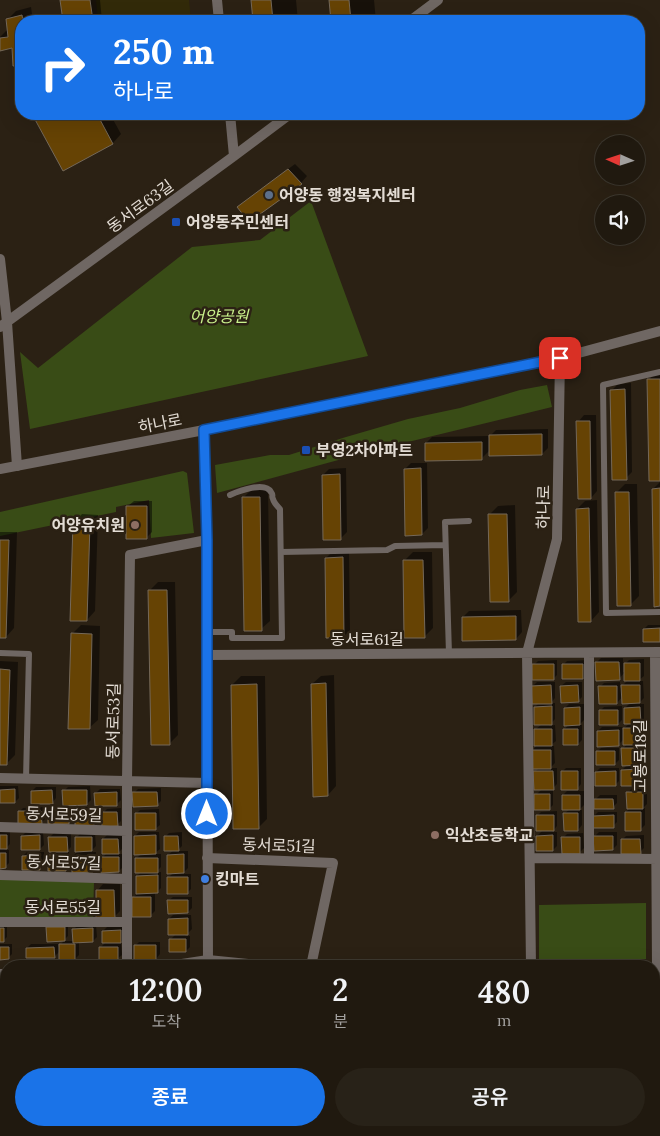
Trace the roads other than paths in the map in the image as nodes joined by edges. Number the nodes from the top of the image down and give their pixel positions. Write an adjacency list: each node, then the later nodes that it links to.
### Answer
1 (217, 0): 3 (street)
2 (438, 0): 4 (street)
3 (219, 15)
4 (418, 15)
5 (231, 120): 7 (street)
6 (282, 120): 7 (street, 동서로63길)
7 (234, 156): 9 (street, 동서로63길)
8 (0, 259): 9 (street)
9 (3, 324): 14 (street)
10 (660, 331): 11 (street, 하나로)
11 (560, 358): 13 (street, 하나로); 25 (street, 하나로)
12 (660, 372): 21 (lane)
13 (204, 430): 14 (street, 하나로); 18 (street)
14 (18, 466): 15 (street, 하나로)
15 (0, 469)
16 (230, 495): 20 (lane)
17 (469, 520): 19 (lane)
18 (207, 540): 22 (street); 33 (street, 동서로53길)
19 (445, 544): 20 (lane); 27 (lane)
20 (281, 552): 22 (lane)
21 (660, 612)
22 (207, 632): 28 (street)
23 (657, 652): 26 (street, 동서로61길); 29 (street, 고봉로18길)
24 (0, 653): 32 (lane)
25 (527, 653): 26 (street, 동서로61길); 27 (street, 동서로61길); 39 (street)
26 (589, 653): 40 (street)
27 (449, 654): 28 (street, 동서로61길)
28 (207, 655): 34 (street)
29 (657, 708): 30 (street, 고봉로18길)
30 (658, 758): 35 (street, 고봉로18길)
31 (0, 778): 32 (street)
32 (26, 778): 33 (street)
33 (127, 781): 34 (street); 37 (street, 동서로53길)
34 (208, 784): 38 (street)
35 (658, 808): 41 (street, 고봉로18길)
36 (0, 827): 37 (street, 동서로59길)
37 (127, 831): 43 (street, 동서로53길)
38 (207, 858): 47 (street); 48 (street, 동서로51길)
39 (530, 858): 40 (street); 49 (street)
40 (589, 858): 41 (street)
41 (658, 859): 50 (street, 고봉로18길)
42 (0, 875): 43 (street, 동서로57길)
43 (127, 880): 45 (street, 동서로53길)
44 (0, 922): 45 (street, 동서로55길)
45 (127, 922): 46 (street, 동서로53길)
46 (126, 960)
47 (208, 960)
48 (312, 960)
49 (531, 960)
50 (657, 960)

